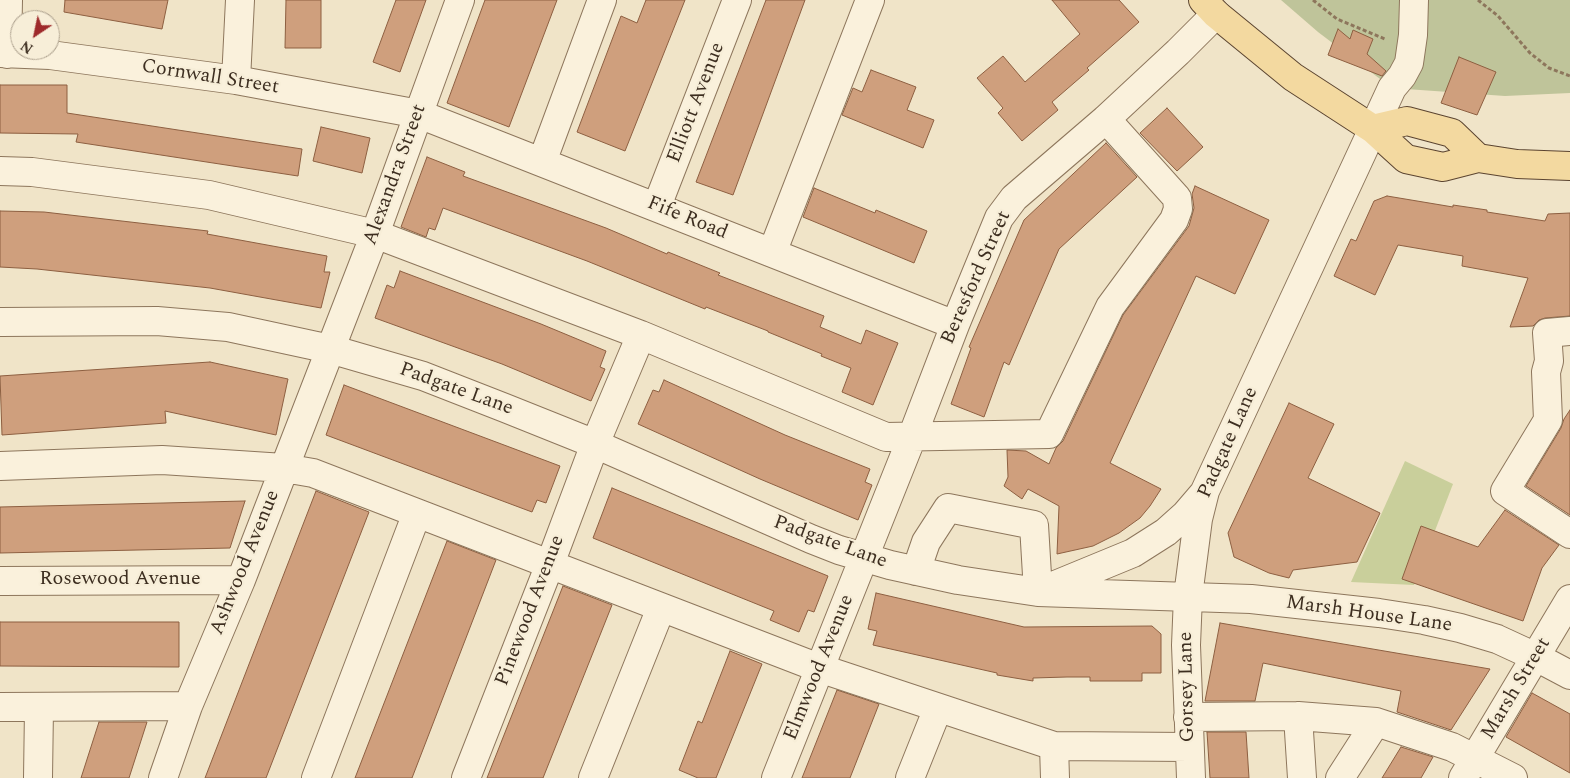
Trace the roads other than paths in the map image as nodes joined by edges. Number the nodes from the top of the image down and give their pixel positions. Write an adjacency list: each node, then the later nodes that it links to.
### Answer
1 (8, 0): 9 (street)
2 (240, 0): 10 (street)
3 (460, 0): 11 (street, Alexandra Street)
4 (602, 0): 15 (street)
5 (738, 0): 18 (street, Elliott Avenue)
6 (870, 0): 20 (street)
7 (1414, 0): 13 (street, Padgate Lane)
8 (1209, 7): 12 (street, Beresford Street); 13 (main road)
9 (3, 53): 10 (street, Cornwall Street)
10 (236, 80): 11 (street, Cornwall Street)
11 (419, 114): 15 (street, Fife Road); 19 (street, Alexandra Street)
12 (1106, 119): 22 (street, Beresford Street); 26 (street)
13 (1373, 129): 14 (main road); 14 (main road); 30 (street, Padgate Lane)
14 (1478, 158): 16 (main road)
15 (542, 162): 18 (street, Fife Road)
16 (1570, 166)
17 (0, 171): 19 (street)
18 (657, 206): 20 (street, Fife Road)
19 (375, 234): 24 (street); 25 (street, Alexandra Street)
20 (772, 253): 22 (street, Fife Road)
21 (0, 322): 25 (street, Padgate Lane)
22 (955, 325): 26 (street, Beresford Street)
23 (1570, 331): 32 (street)
24 (641, 334): 26 (street); 27 (street, Pinewood Avenue)
25 (330, 349): 27 (street, Padgate Lane); 29 (street, Ashwood Avenue)
26 (912, 437): 33 (street, Beresford Street)
27 (595, 444): 33 (street, Padgate Lane); 34 (street, Pinewood Avenue)
28 (0, 466): 29 (street)
29 (284, 468): 31 (street); 36 (street, Ashwood Avenue)
30 (1205, 491): 38 (street); 39 (street, Padgate Lane)
31 (417, 513): 34 (street); 57 (street)
32 (1570, 534)
33 (864, 558): 35 (street, Padgate Lane); 43 (street, Elmwood Avenue)
34 (550, 564): 41 (street); 58 (street, Pinewood Avenue)
35 (916, 571): 38 (street, Padgate Lane); 38 (street)
36 (241, 580): 37 (street, Rosewood Avenue); 45 (street, Ashwood Avenue)
37 (0, 581)
38 (1038, 592): 39 (street, Padgate Lane)
39 (1188, 596): 42 (street, Marsh House Lane); 50 (street, Gorsey Lane)
40 (1570, 599): 42 (street, Marsh Street)
41 (661, 608): 43 (street); 59 (street)
42 (1536, 657): 44 (street, Marsh House Lane); 54 (street, Marsh Street)
43 (819, 668): 48 (street); 60 (street, Elmwood Avenue)
44 (1570, 675)
45 (188, 706): 47 (street); 56 (street, Ashwood Avenue)
46 (0, 707): 47 (street)
47 (39, 708): 55 (street)
48 (938, 708): 52 (street); 61 (street)
49 (1298, 716): 50 (street); 51 (street); 64 (street)
50 (1188, 717): 53 (street, Gorsey Lane)
51 (1376, 722): 54 (street); 65 (street)
52 (1054, 746): 53 (street); 62 (street)
53 (1189, 747): 63 (street, Gorsey Lane)
54 (1469, 769): 66 (street)
55 (38, 778)
56 (163, 778)
57 (316, 778)
58 (466, 778)
59 (593, 778)
60 (776, 778)
61 (910, 778)
62 (1055, 778)
63 (1191, 778)
64 (1302, 778)
65 (1340, 778)
66 (1513, 778)

